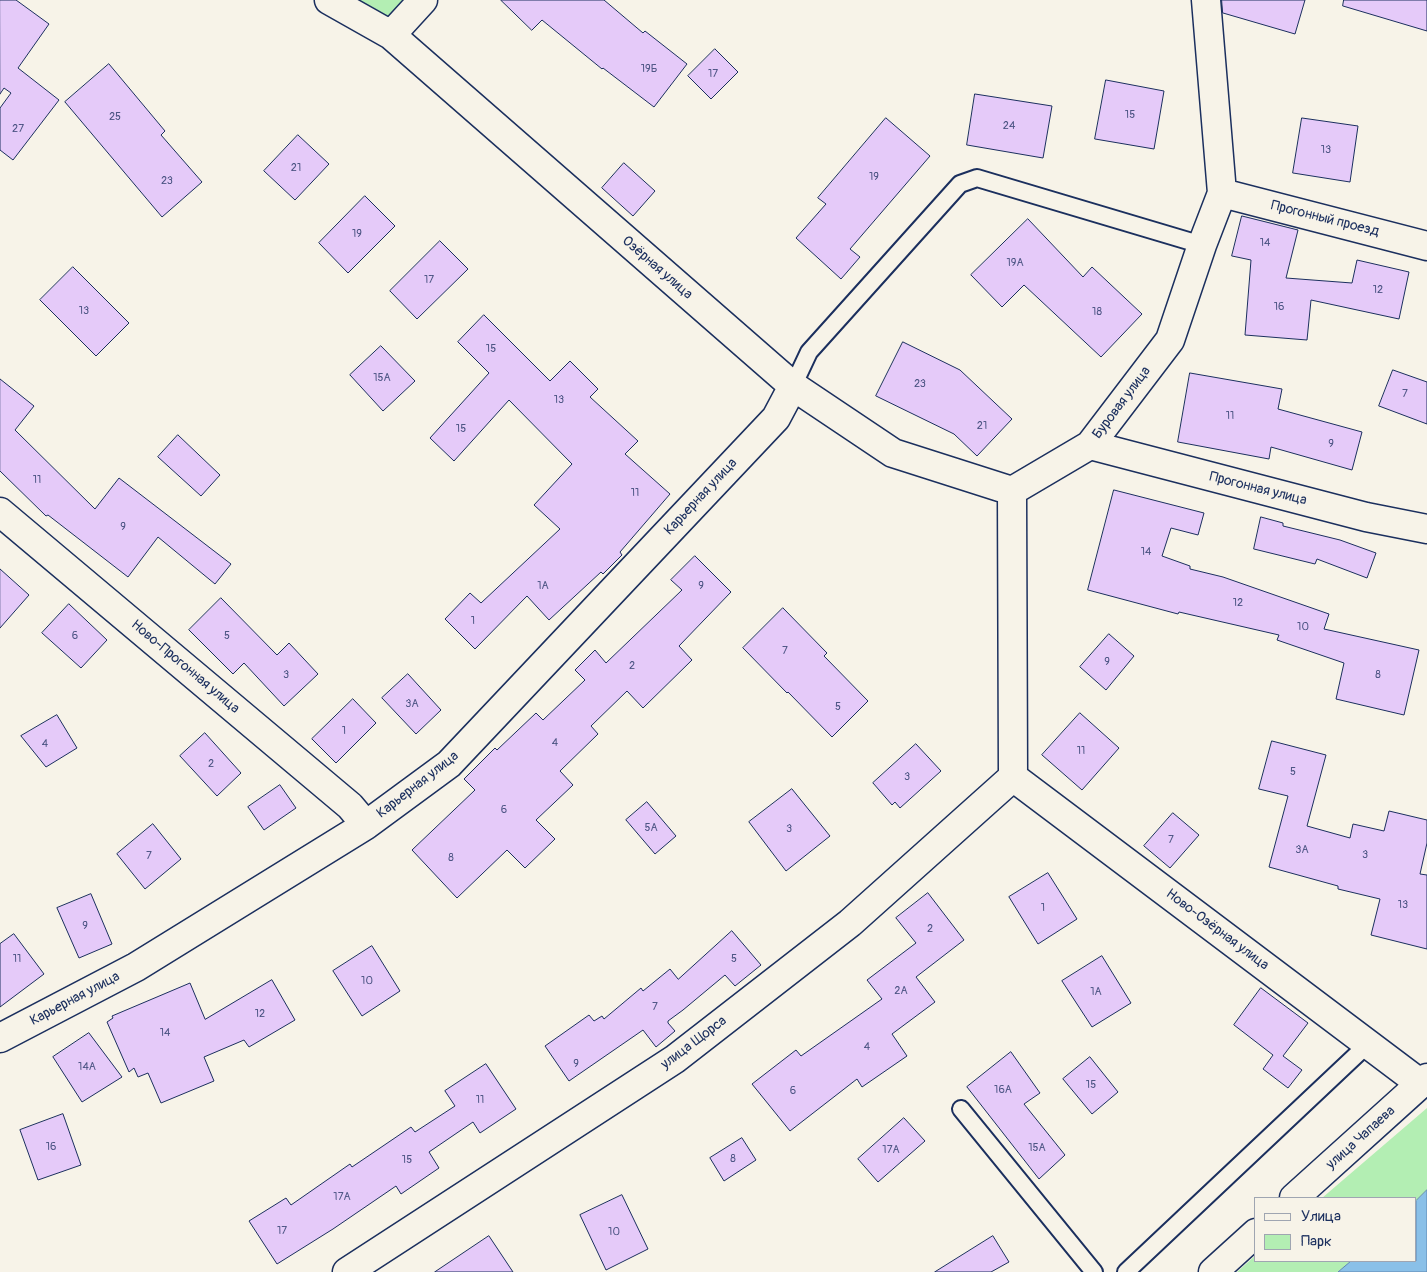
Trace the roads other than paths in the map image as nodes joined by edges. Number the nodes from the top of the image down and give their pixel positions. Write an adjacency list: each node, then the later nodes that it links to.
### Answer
1 (329, 0): 4 (street, Озёрная улица)
2 (423, 0): 4 (street)
3 (1206, 0): 5 (street, Буровая улица)
4 (391, 35): 8 (street, Озёрная улица)
5 (1222, 193): 6 (street, Буровая улица); 7 (street, Прогонный проезд)
6 (1202, 245): 8 (lane); 9 (street, Буровая улица)
7 (1427, 246)
8 (793, 386): 10 (street, Озёрная улица); 14 (street, Карьерная улица)
9 (1090, 445): 10 (street, Буровая улица); 12 (street, Прогонная улица)
10 (1012, 491): 13 (street)
11 (0, 512): 14 (street, Ново-Прогонная улица)
12 (1427, 529)
13 (1014, 776): 16 (street, Ново-Озёрная улица); 21 (street, улица Щорса)
14 (366, 825): 15 (street, Карьерная улица)
15 (0, 1038)
16 (1368, 1044): 17 (street, Ново-Озёрная улица); 23 (lane)
17 (1424, 1081): 19 (street, улица Чапаева)
18 (961, 1109): 22 (lane)
19 (1295, 1197)
20 (1254, 1235): 24 (street)
21 (347, 1272)
22 (1094, 1272)
23 (1126, 1272)
24 (1213, 1272)

